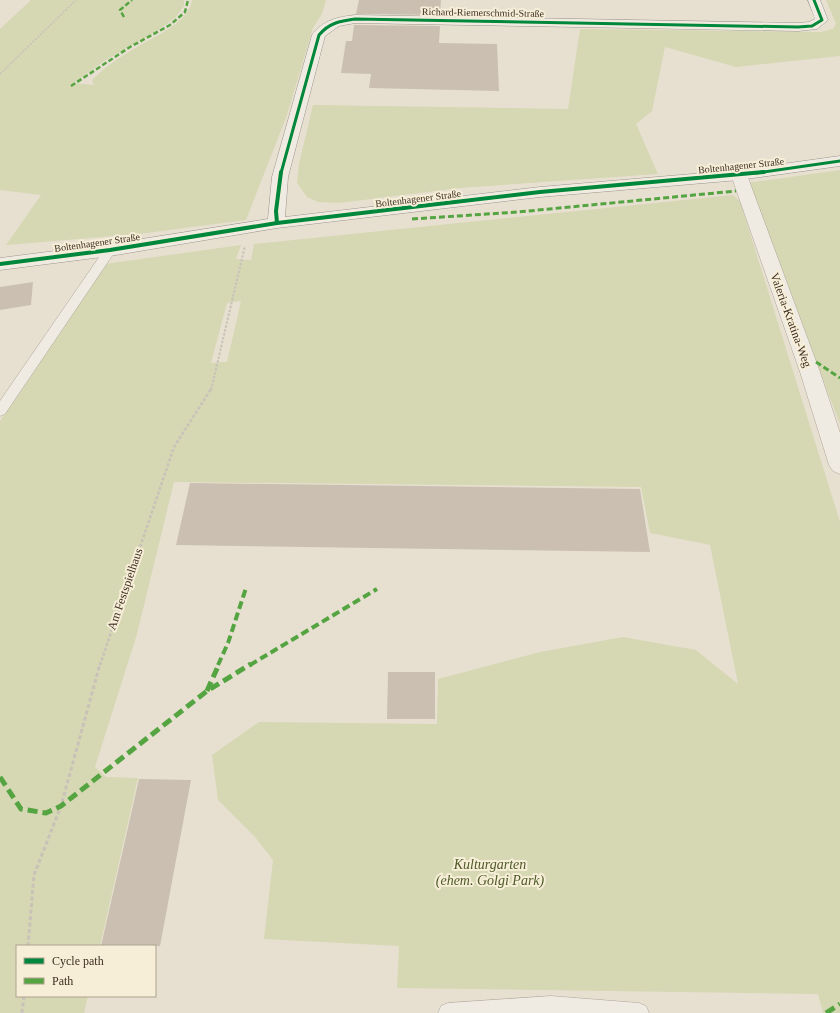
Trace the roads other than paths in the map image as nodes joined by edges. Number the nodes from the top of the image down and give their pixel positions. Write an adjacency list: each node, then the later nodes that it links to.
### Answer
1 (814, 0): 4 (street, Richard-Riemerschmid-Straße)
2 (840, 161): 3 (street, Boltenhagener Straße)
3 (738, 176): 4 (street, Boltenhagener Straße); 8 (street, Valeria-Kratina-Weg)
4 (277, 224): 5 (street, Boltenhagener Straße)
5 (110, 250): 6 (street, Boltenhagener Straße); 7 (lane)
6 (0, 264)
7 (0, 411)
8 (840, 465)
9 (448, 1013): 10 (lane)
10 (639, 1013)

